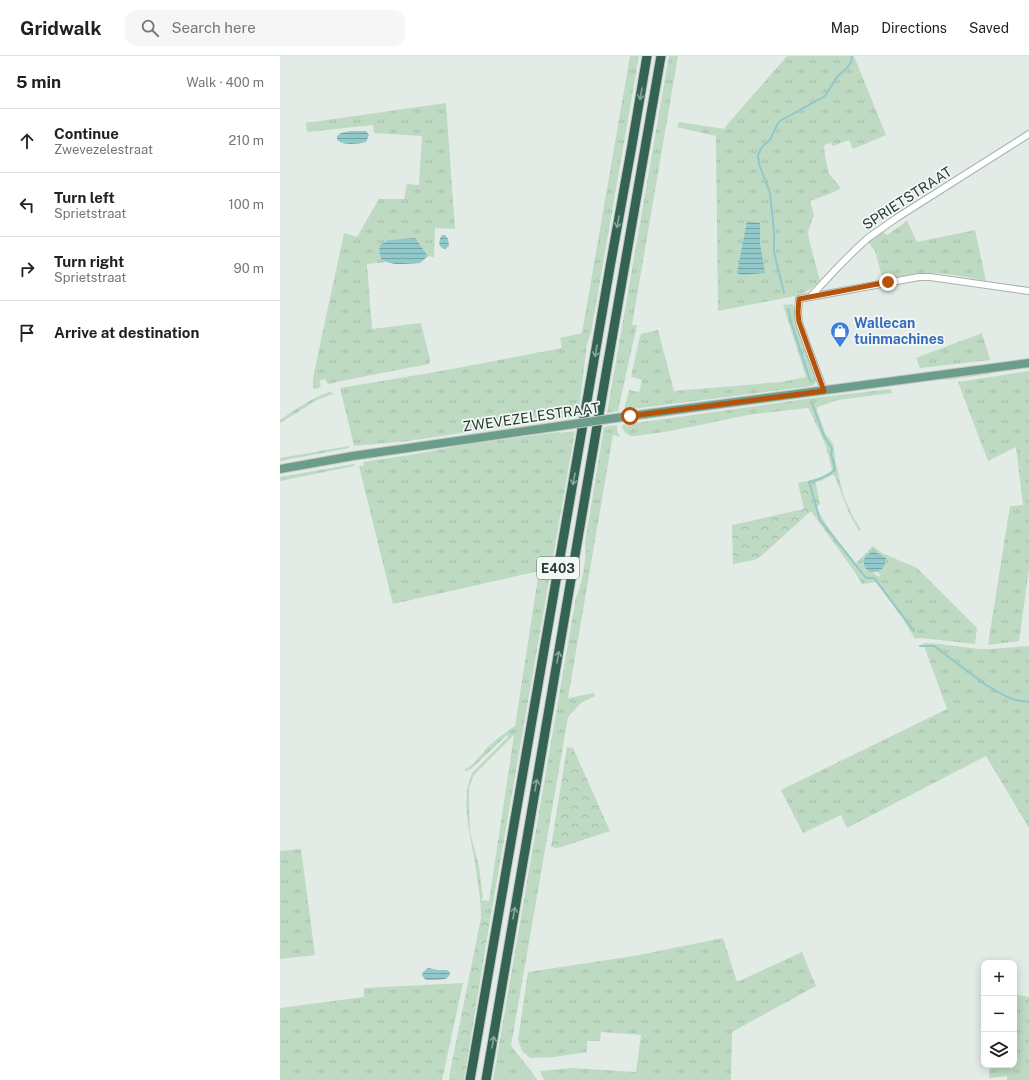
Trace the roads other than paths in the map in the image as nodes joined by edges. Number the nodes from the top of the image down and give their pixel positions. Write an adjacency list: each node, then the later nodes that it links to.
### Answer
1 (647, 56): 9 (highway, E403, one-way to 9)
2 (661, 56): 10 (highway, E403, one-way to 2)
3 (1029, 134): 5 (street, SPRIETSTRAAT)
4 (1029, 291): 5 (street)
5 (810, 297): 7 (street, SPRIETSTRAAT)
6 (1029, 364): 7 (main road)
7 (824, 391): 8 (main road, ZWEVEZELESTRAAT, bridge)
8 (280, 469)
9 (470, 1080)
10 (486, 1080)

